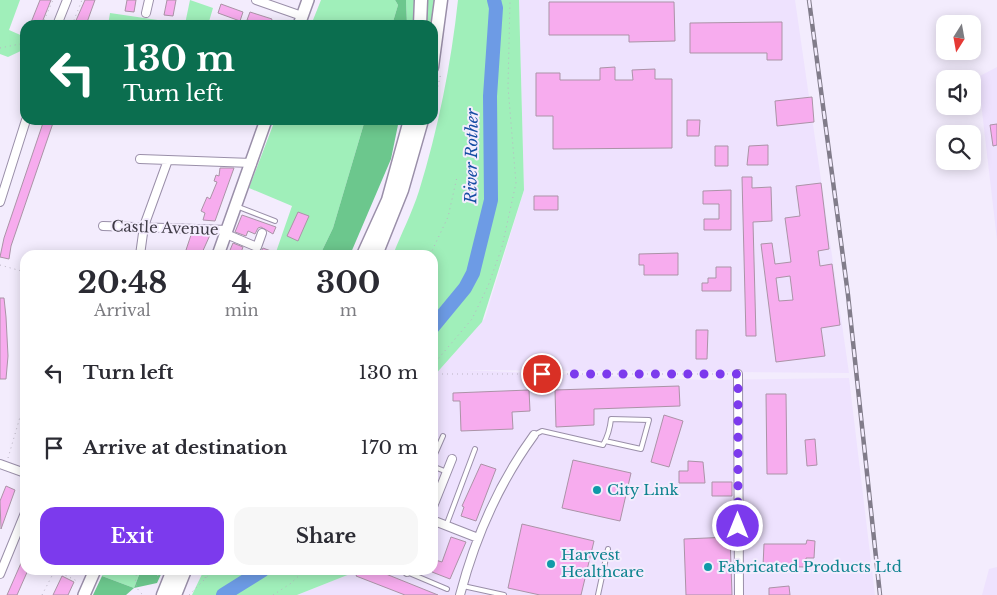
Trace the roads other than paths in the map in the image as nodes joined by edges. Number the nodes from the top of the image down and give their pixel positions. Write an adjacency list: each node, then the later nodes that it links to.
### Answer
1 (66, 0): 8 (street)
2 (149, 0): 7 (street)
3 (256, 0): 9 (street)
4 (308, 0): 10 (street)
5 (422, 0): 11 (main road)
6 (440, 0): 12 (main road)
7 (146, 13)
8 (59, 20)
9 (298, 20)
10 (300, 20)
11 (420, 20)
12 (438, 20)
13 (24, 125): 20 (street)
14 (264, 125): 19 (street)
15 (409, 125): 29 (main road)
16 (421, 125): 30 (main road)
17 (140, 159): 18 (street)
18 (168, 160): 19 (street); 24 (street)
19 (252, 163): 21 (street)
20 (0, 202)
21 (236, 206): 22 (lane); 25 (street)
22 (275, 221)
23 (103, 226): 24 (street, Castle Avenue)
24 (144, 226): 25 (street, Castle Avenue); 27 (street)
25 (227, 232): 26 (street); 28 (street)
26 (262, 233)
27 (141, 250)
28 (220, 250)
29 (365, 250)
30 (378, 250)
31 (738, 374): 61 (street)
32 (443, 436): 35 (lane)
33 (534, 436): 34 (lane); 46 (street)
34 (605, 441): 34 (lane)
35 (438, 447)
36 (475, 449): 45 (lane)
37 (452, 459): 41 (street)
38 (3, 465): 40 (street)
39 (438, 468): 41 (lane)
40 (20, 471)
41 (447, 472): 42 (street)
42 (438, 494)
43 (438, 523): 45 (street)
44 (20, 525): 48 (street)
45 (446, 526): 46 (street)
46 (478, 538): 53 (street)
47 (608, 549): 60 (lane)
48 (0, 574)
49 (93, 575): 55 (street)
50 (176, 575): 56 (main road)
51 (177, 575): 57 (main road)
52 (415, 575): 54 (lane)
53 (463, 586): 58 (street); 59 (lane)
54 (447, 589)
55 (86, 590)
56 (163, 595)
57 (175, 595)
58 (460, 595)
59 (504, 595)
60 (598, 595)
61 (739, 595)

